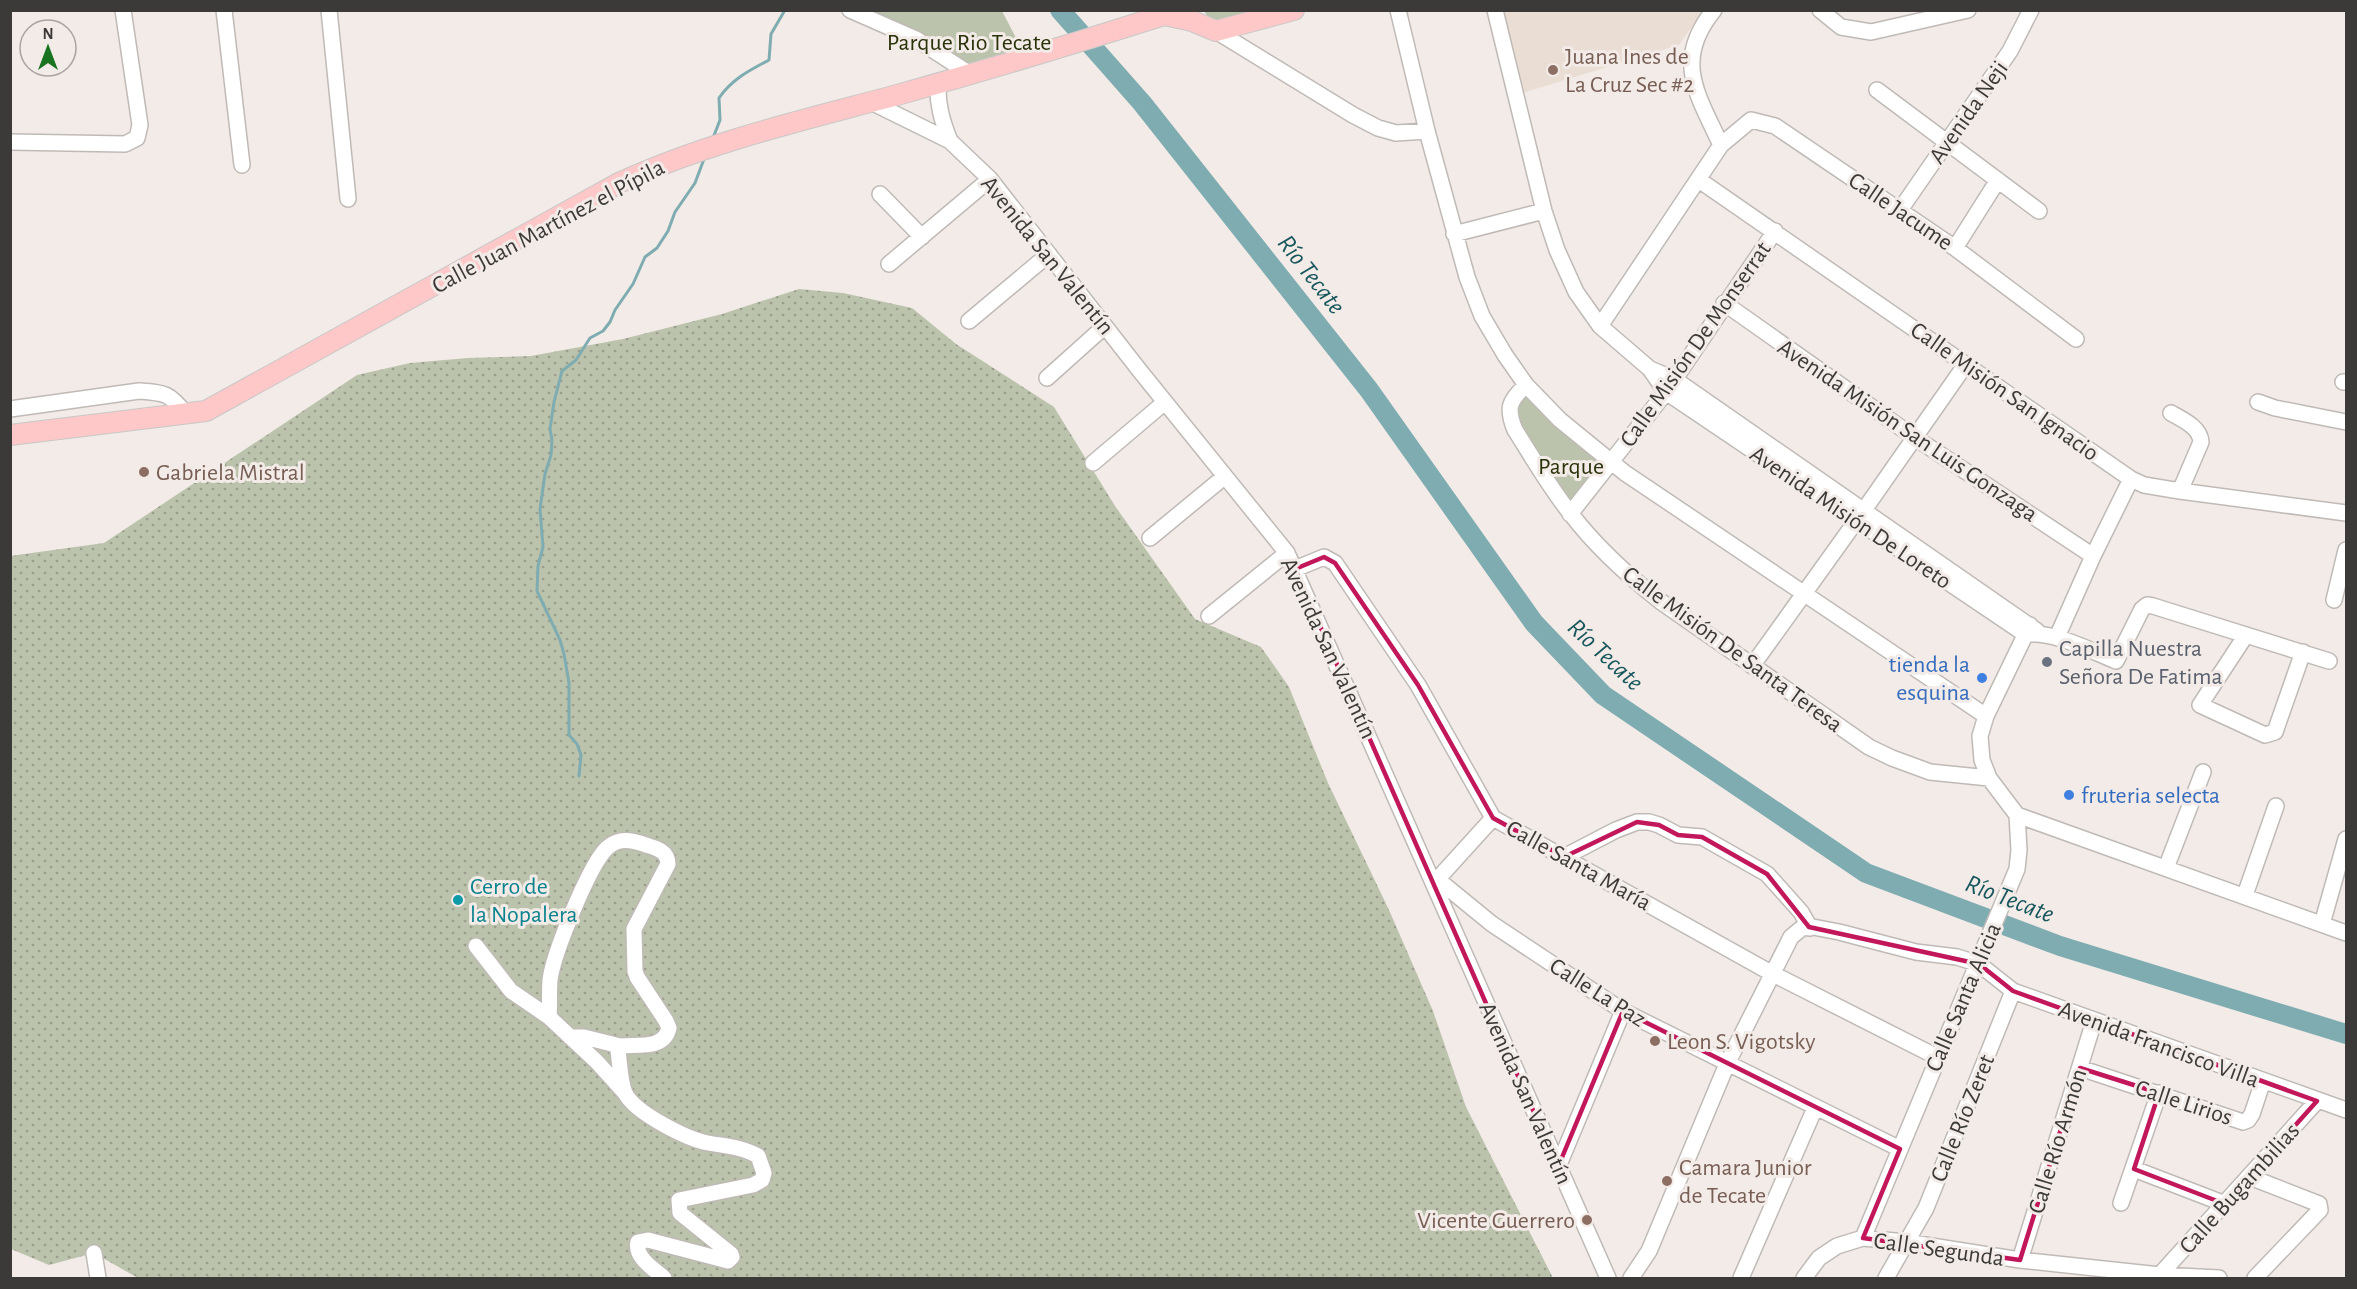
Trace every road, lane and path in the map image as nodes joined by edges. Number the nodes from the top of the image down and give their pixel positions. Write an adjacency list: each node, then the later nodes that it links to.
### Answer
1 (123, 10): 20 (street)
2 (224, 10): 23 (street)
3 (329, 10): 28 (street)
4 (850, 10): 14 (street)
5 (1294, 10): 13 (main road)
6 (1398, 10): 18 (street)
7 (1495, 10): 30 (street)
8 (1714, 10): 22 (street)
9 (1820, 10): 10 (street)
10 (1968, 10)
11 (2031, 10): 21 (street, Avenida Neji)
12 (1168, 13): 13 (main road); 14 (main road, Calle Juan Martínez el Pípila)
13 (1215, 31): 18 (street)
14 (970, 74): 15 (main road, Calle Juan Martínez el Pípila)
15 (938, 83): 17 (main road, Calle Juan Martínez el Pípila); 19 (street)
16 (1877, 90): 21 (street)
17 (871, 102): 19 (street, Avenida San Valentín); 51 (main road, Calle Juan Martínez el Pípila)
18 (1427, 131): 33 (street)
19 (950, 141): 24 (street, Avenida San Valentín)
20 (10, 142)
21 (1947, 142): 26 (street); 29 (street, Avenida Neji)
22 (1720, 145): 25 (street); 29 (street, Calle Jacume)
23 (242, 165)
24 (990, 179): 34 (street); 36 (street, Avenida San Valentín)
25 (1699, 180): 32 (street, Calle Misión San Ignacio); 41 (street)
26 (1998, 180): 31 (street); 35 (street)
27 (880, 194): 34 (street)
28 (348, 199)
29 (1900, 210): 35 (street, Calle Jacume)
30 (1544, 211): 33 (street); 41 (street)
31 (2039, 211)
32 (1775, 231): 38 (street, Calle Misión De Monserrat); 43 (street, Calle Misión San Ignacio)
33 (1454, 234): 46 (street)
34 (922, 237): 37 (street)
35 (1955, 248): 42 (street, Calle Jacume)
36 (1049, 254): 39 (street); 40 (street, Avenida San Valentín)
37 (889, 264)
38 (1724, 303): 45 (street, Calle Misión De Monserrat); 54 (street, Avenida Misión San Luis Gonzaga)
39 (969, 321)
40 (1105, 326): 44 (street); 47 (street, Avenida San Valentín)
41 (1600, 326): 45 (street)
42 (2076, 339)
43 (1966, 364): 54 (street); 58 (street, Calle Misión San Ignacio)
44 (1047, 378)
45 (1670, 385): 55 (street, Calle Misión De Monserrat); 62 (street, Avenida Misión De Loreto)
46 (1526, 386): 55 (street); 61 (street, Calle Misión De Santa Teresa)
47 (1165, 402): 56 (street); 57 (street, Avenida San Valentín)
48 (2258, 402): 52 (street)
49 (10, 409): 51 (street)
50 (2171, 413): 59 (street)
51 (186, 414): 53 (main road, Calle Juan Martínez el Pípila)
52 (2346, 422)
53 (10, 435)
54 (1914, 437): 62 (street); 66 (street, Avenida Misión San Luis Gonzaga)
55 (1612, 462): 61 (street, Calle Misión De Monserrat); 68 (street)
56 (1093, 463)
57 (1224, 477): 63 (street); 65 (street, Avenida San Valentín)
58 (2131, 479): 59 (street, Calle Misión San Ignacio); 66 (street)
59 (2180, 491): 60 (street, Calle Misión San Ignacio)
60 (2346, 513)
61 (1570, 514): 76 (street, Calle Misión De Santa Teresa)
62 (1861, 515): 68 (street); 71 (street, Avenida Misión De Loreto)
63 (1149, 538)
64 (2346, 550): 69 (street)
65 (1287, 554): 67 (street, Avenida San Valentín); 70 (street)
66 (2093, 556): 73 (street)
67 (1295, 569): 82 (street, Calle Santa María); 86 (street, Avenida San Valentín)
68 (1803, 592): 76 (street); 77 (street)
69 (2334, 600)
70 (1209, 616)
71 (2031, 630): 73 (street, Avenida Misión De Loreto); 77 (street)
72 (2246, 635): 73 (street, Avenida Misión De Loreto); 74 (street); 74 (street)
73 (2057, 637)
74 (2303, 652): 75 (street)
75 (2329, 661)
76 (1752, 666): 79 (street, Calle Misión De Santa Teresa)
77 (1986, 716): 79 (street)
78 (2203, 772): 85 (street)
79 (1989, 778): 81 (street)
80 (2277, 806): 87 (street)
81 (2017, 815): 85 (street); 92 (street, Calle Santa Alicia)
82 (1493, 818): 84 (street, Calle Santa María); 86 (street)
83 (2346, 839): 88 (street)
84 (1564, 857): 89 (street); 93 (street, Calle Santa María)
85 (2166, 868): 87 (street)
86 (1436, 881): 95 (street, Calle La Paz); 110 (street, Avenida San Valentín)
87 (2245, 895): 88 (street)
88 (2322, 924): 90 (street)
89 (1810, 928): 92 (street); 93 (street)
90 (2346, 933)
91 (476, 946): 96 (street)
92 (1979, 964): 94 (street, Avenida Francisco Villa); 100 (street, Calle Santa Alicia)
93 (1773, 974): 100 (street, Calle Santa María); 101 (street)
94 (2013, 991): 97 (street, Avenida Francisco Villa); 116 (street, Calle Río Zeret)
95 (1623, 1011): 101 (street, Calle La Paz); 110 (street)
96 (549, 1017): 98 (street); 99 (street)
97 (2094, 1022): 102 (street, Calle Río Armón); 103 (street, Avenida Francisco Villa)
98 (570, 1037): 99 (street); 104 (street)
99 (620, 1046): 104 (street)
100 (1937, 1057): 109 (street, Calle Santa Alicia)
101 (1727, 1064): 107 (street, Calle La Paz); 123 (street)
102 (2080, 1068): 105 (street, Calle Lirios); 118 (street, Calle Río Armón)
103 (2262, 1081): 105 (street, Calle Lirios); 106 (street, Avenida Francisco Villa)
104 (626, 1093): 121 (street)
105 (2159, 1093): 111 (street)
106 (2317, 1101): 108 (street, Avenida Francisco Villa); 112 (street, Calle Bugambilias)
107 (1815, 1108): 109 (street, Calle La Paz); 124 (street)
108 (2346, 1110)
109 (1900, 1149): 115 (street, Calle Santa Alicia)
110 (1558, 1167): 122 (street, Avenida San Valentín)
111 (2134, 1169): 113 (street); 114 (street)
112 (2250, 1177): 114 (street, Calle Bugambilias); 128 (street)
113 (2121, 1203)
114 (2225, 1204): 119 (street, Calle Bugambilias)
115 (1863, 1238): 116 (street, Calle Segunda); 125 (street, Calle Segunda)
116 (1906, 1242): 118 (street, Calle Segunda); 126 (street, Calle Río Zeret)
117 (94, 1253): 120 (street)
118 (2020, 1260): 119 (street, Calle Segunda)
119 (2158, 1277): 127 (street, Calle Bugambilias)
120 (98, 1278)
121 (664, 1278)
122 (1608, 1278)
123 (1631, 1278)
124 (1741, 1278)
125 (1804, 1278)
126 (1886, 1278)
127 (2219, 1278)
128 (2255, 1278)

